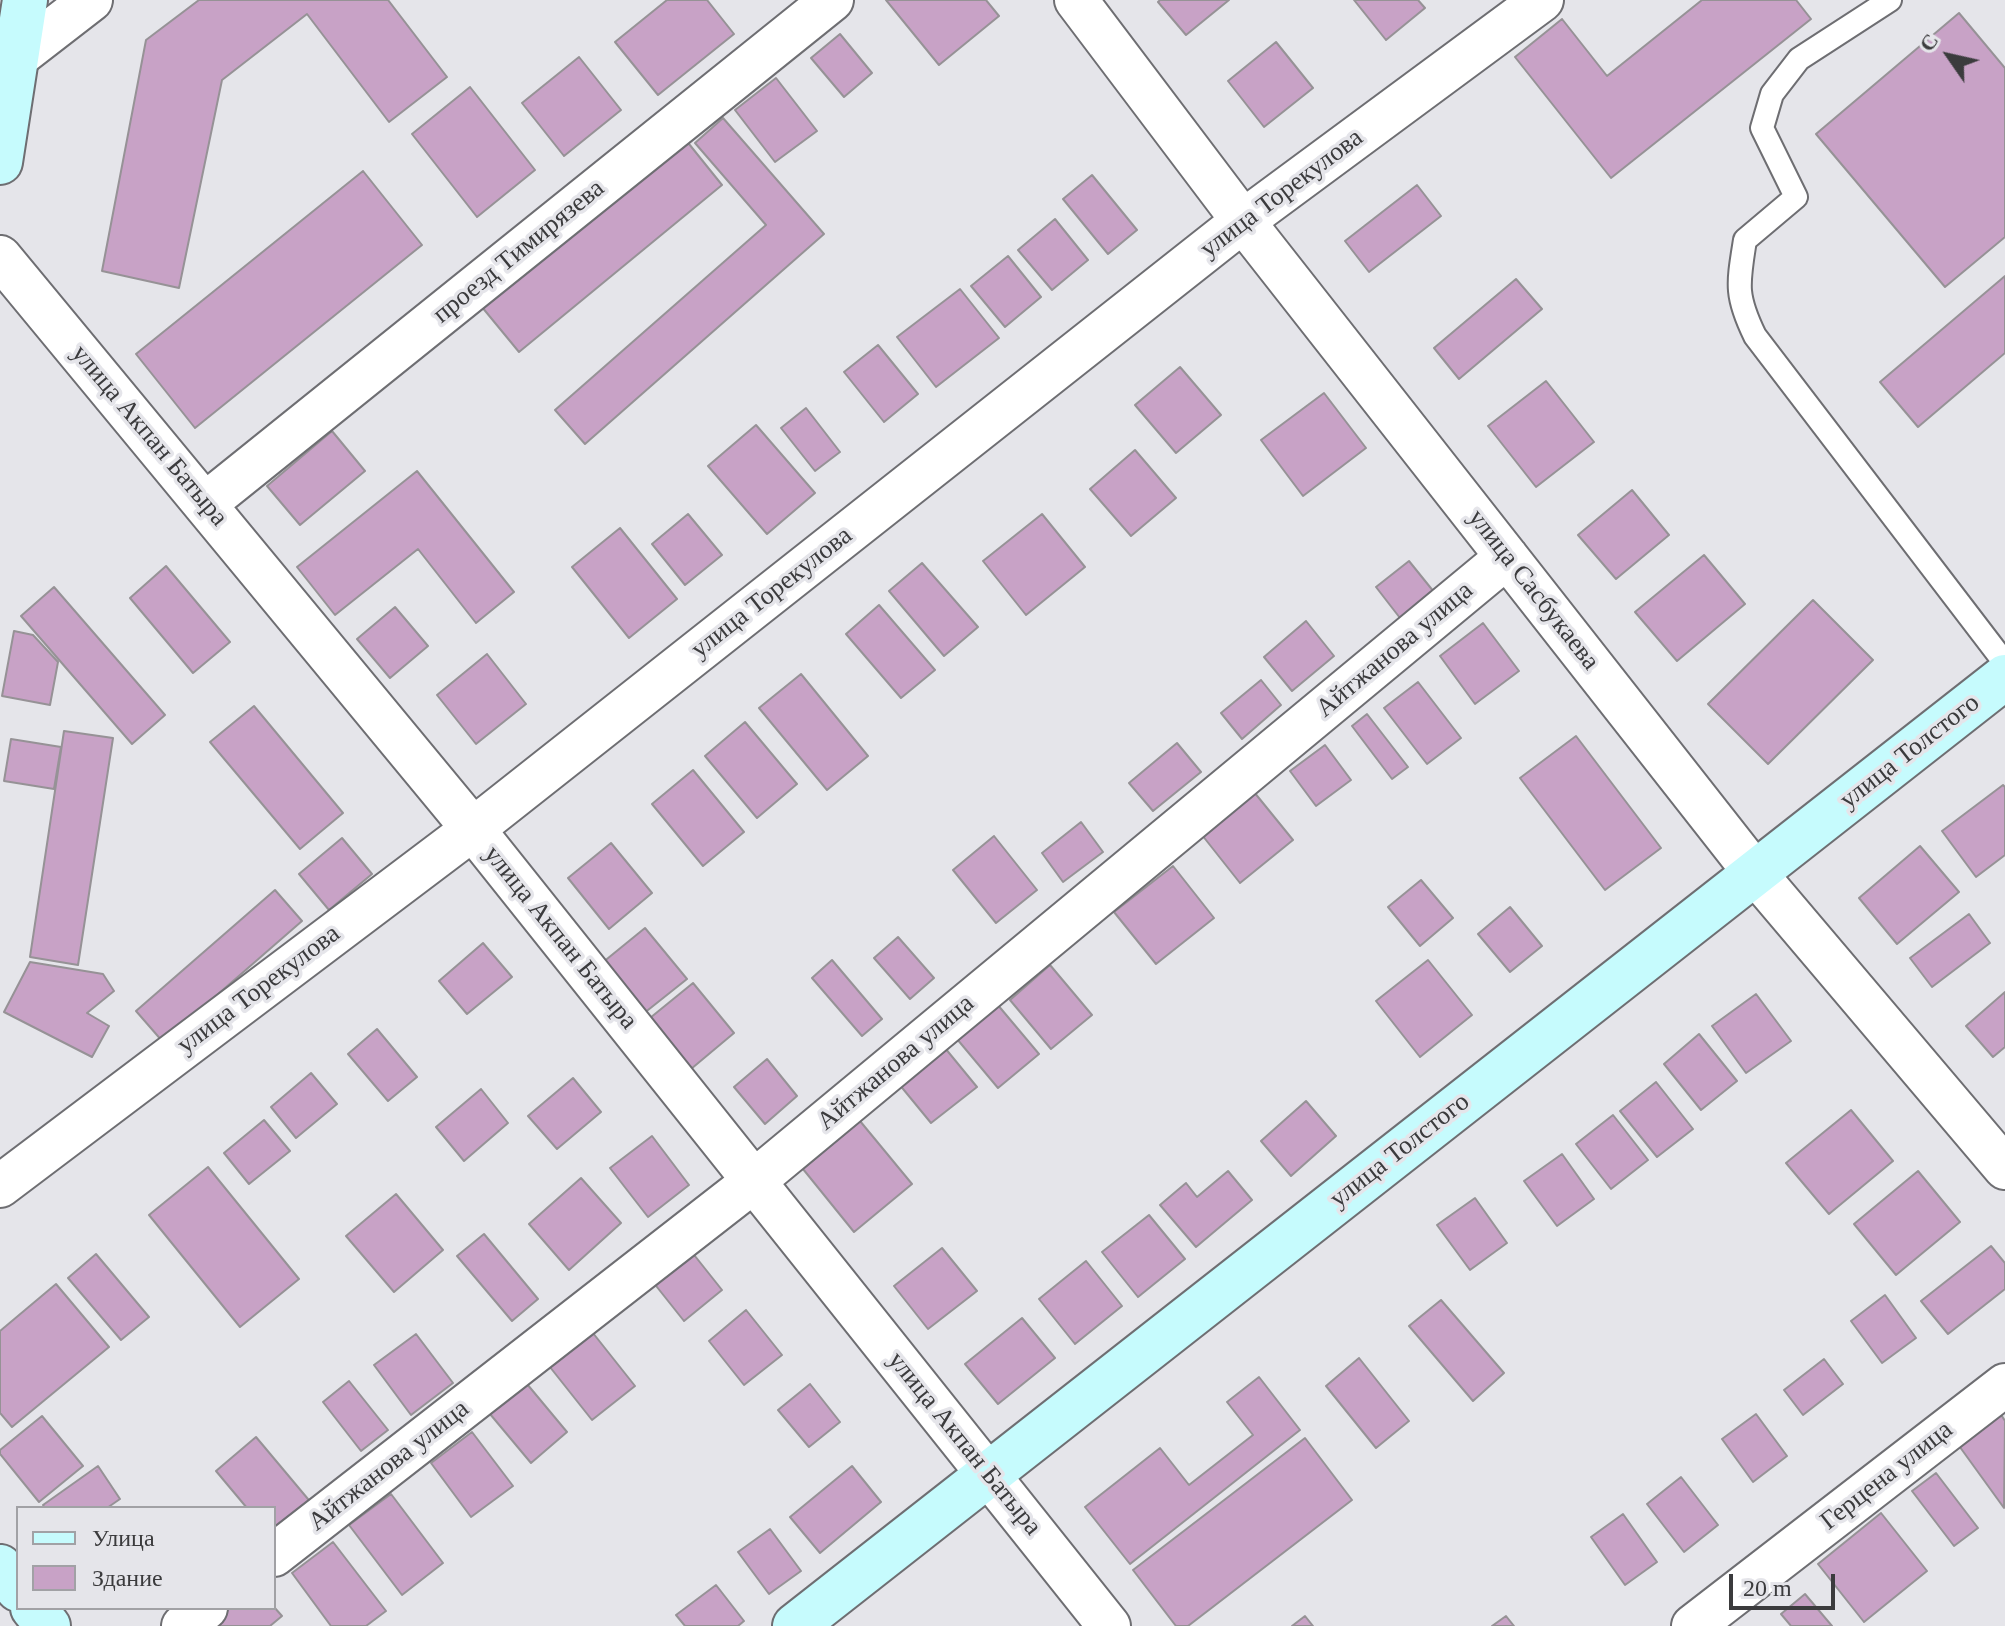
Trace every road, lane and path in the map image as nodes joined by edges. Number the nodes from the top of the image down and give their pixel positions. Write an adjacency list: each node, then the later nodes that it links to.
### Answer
1 (25, 0): 7 (street)
2 (91, 0): 7 (street)
3 (832, 0): 11 (street, проезд Тимирязева)
4 (1076, 0): 9 (street, улица Сасбукаева)
5 (1542, 0): 9 (street, улица Торекулова)
6 (1890, 0): 13 (lane)
7 (16, 58): 8 (street)
8 (0, 162)
9 (1243, 221): 12 (street, улица Сасбукаева); 15 (street, улица Торекулова)
10 (0, 257): 11 (street, улица Акпан Батыра)
11 (205, 504): 15 (street, улица Акпан Батыра)
12 (1507, 557): 16 (street, улица Сасбукаева); 18 (street, Айтжанова улица)
13 (2005, 663)
14 (2005, 677): 16 (street, улица Толстого)
15 (473, 829): 18 (street, улица Акпан Батыра); 19 (street, улица Торекулова)
16 (1755, 873): 17 (street, улица Сасбукаева); 21 (street, улица Толстого)
17 (2005, 1168)
18 (754, 1181): 21 (street, улица Акпан Батыра); 22 (street, Айтжанова улица)
19 (0, 1186)
20 (2005, 1385): 31 (street, Герцена улица)
21 (988, 1473): 29 (street, улица Толстого); 30 (street, улица Акпан Батыра)
22 (276, 1553)
23 (0, 1567): 24 (street)
24 (16, 1587)
25 (35, 1610): 27 (street)
26 (203, 1610): 28 (street)
27 (48, 1626)
28 (183, 1626)
29 (795, 1626)
30 (1109, 1626)
31 (1693, 1626)

